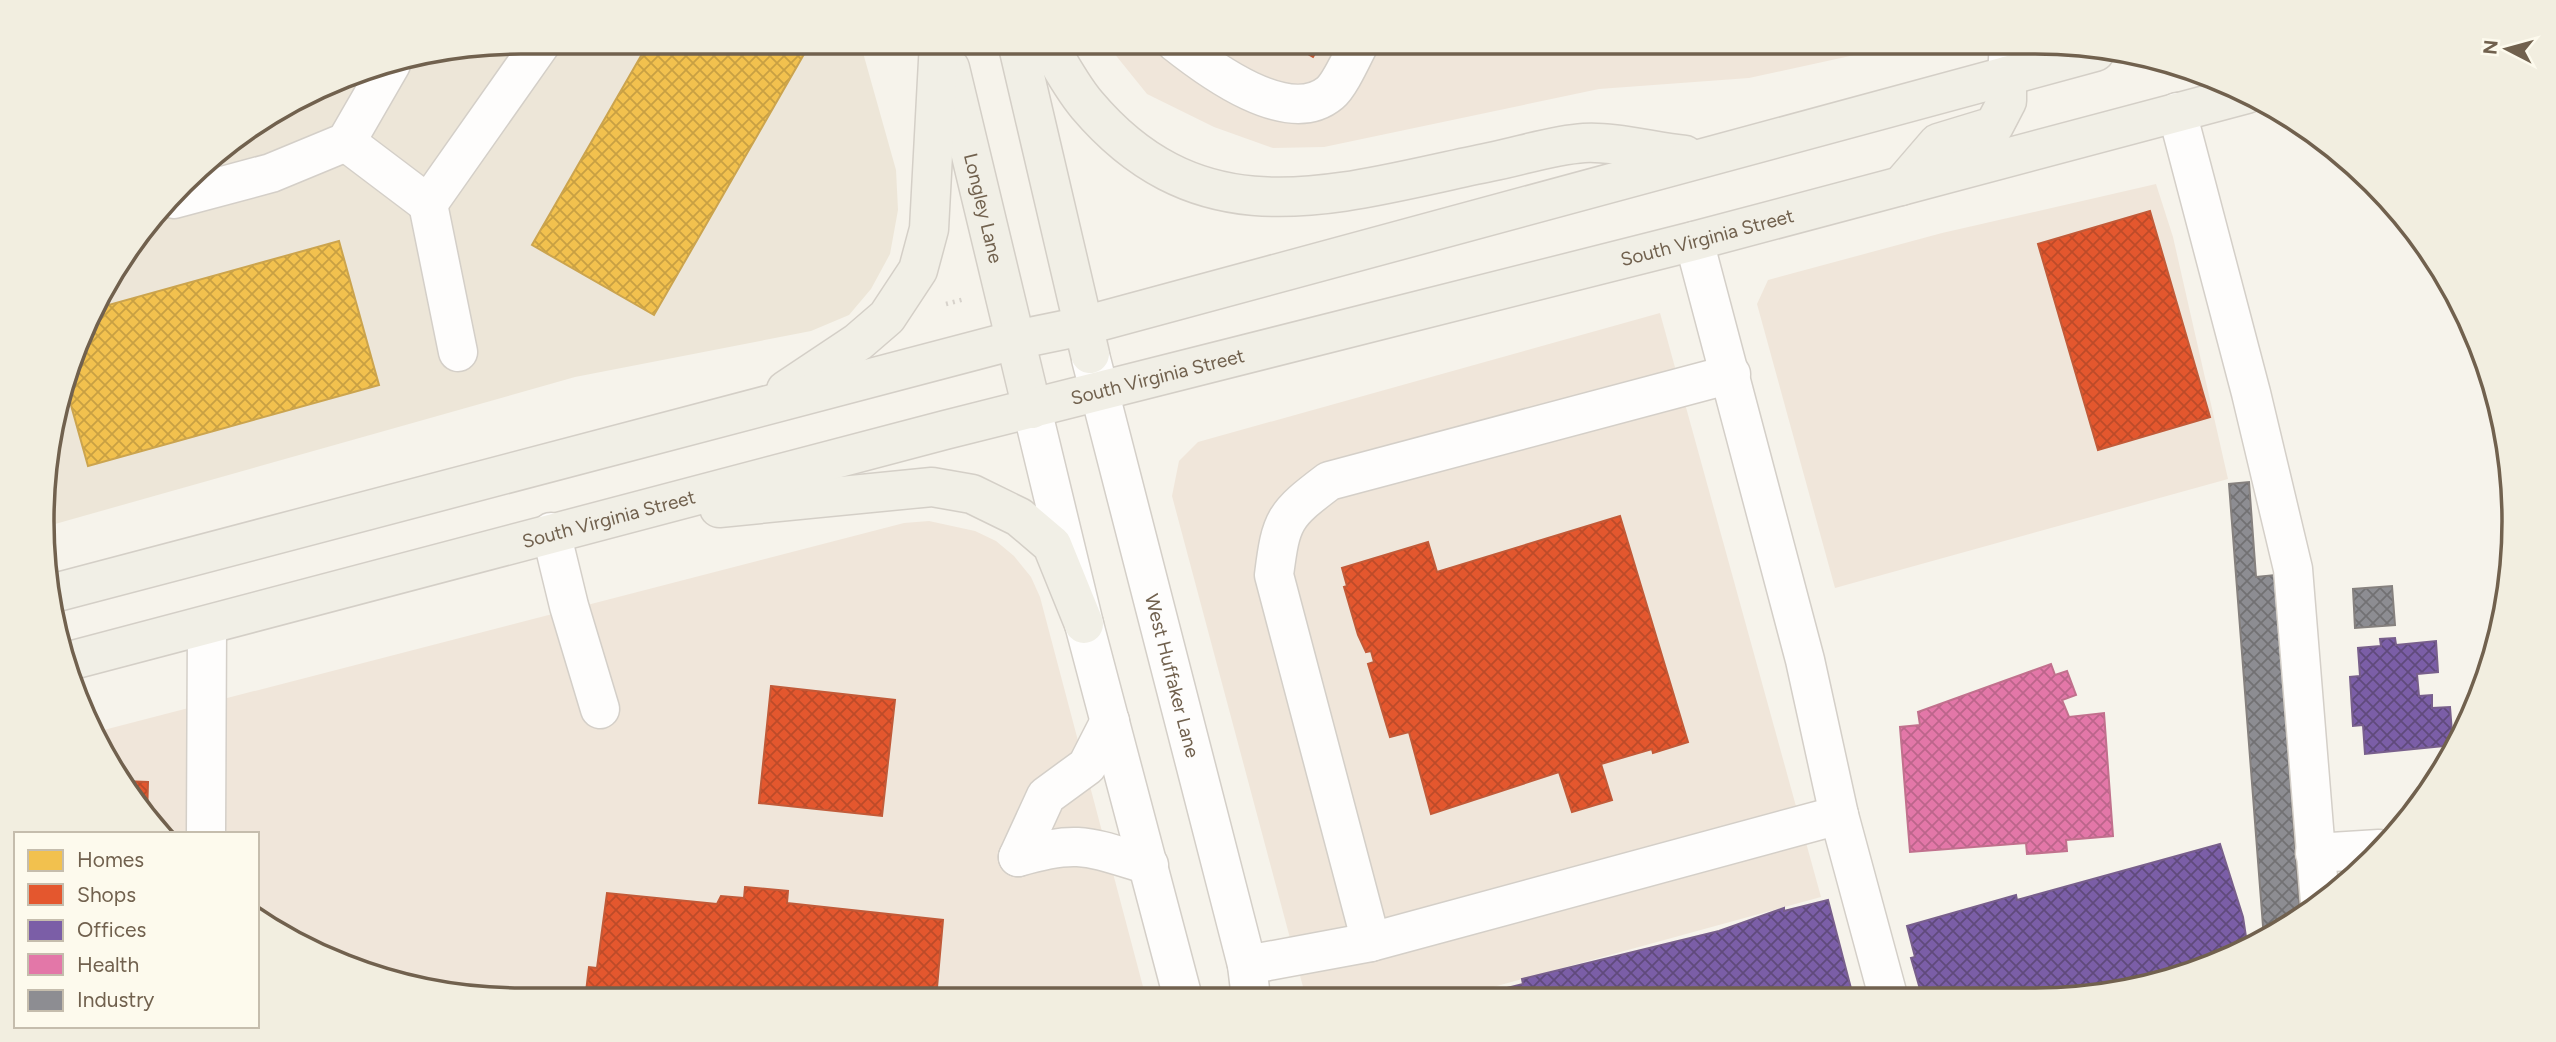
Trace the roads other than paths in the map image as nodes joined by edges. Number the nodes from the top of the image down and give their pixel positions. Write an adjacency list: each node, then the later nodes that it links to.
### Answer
1 (534, 54): 17 (street)
2 (940, 54): 24 (main road)
3 (944, 54): 21 (main road, Longley Lane)
4 (1020, 54): 19 (main road)
5 (1054, 54): 14 (main road)
6 (1191, 54): 7 (street)
7 (1353, 54)
8 (2060, 55): 9 (main road)
9 (2008, 59): 14 (main road); 16 (main road)
10 (385, 75): 13 (street)
11 (2232, 98): 12 (main road, South Virginia Street)
12 (2177, 113): 16 (main road, South Virginia Street); 37 (street)
13 (346, 142): 15 (street); 17 (street)
14 (1704, 158): 19 (main road)
15 (207, 178)
16 (1900, 186): 18 (main road, South Virginia Street)
17 (428, 204): 20 (street)
18 (1694, 241): 22 (street); 23 (main road, South Virginia Street)
19 (1086, 340): 21 (main road); 23 (street, West Huffaker Lane)
20 (458, 352)
21 (1019, 356): 24 (main road); 25 (main road)
22 (1731, 374): 34 (street); 40 (street)
23 (1099, 393): 25 (main road, South Virginia Street); 41 (street, West Huffaker Lane)
24 (761, 407): 28 (main road)
25 (1032, 409): 26 (main road, South Virginia Street); 29 (street)
26 (598, 520): 27 (main road, South Virginia Street); 29 (main road)
27 (551, 532): 30 (main road, South Virginia Street); 32 (street)
28 (60, 591)
29 (1084, 624): 33 (street)
30 (207, 626): 31 (main road, South Virginia Street); 35 (street)
31 (75, 659)
32 (600, 709)
33 (1110, 722): 38 (street); 38 (street)
34 (1839, 815): 40 (street); 43 (street)
35 (206, 832)
36 (2366, 850): 37 (street)
37 (2315, 853): 39 (street)
38 (1149, 865): 42 (street)
39 (2319, 891)
40 (1371, 942): 41 (street)
41 (1249, 982)
42 (1180, 988)
43 (1886, 988)

